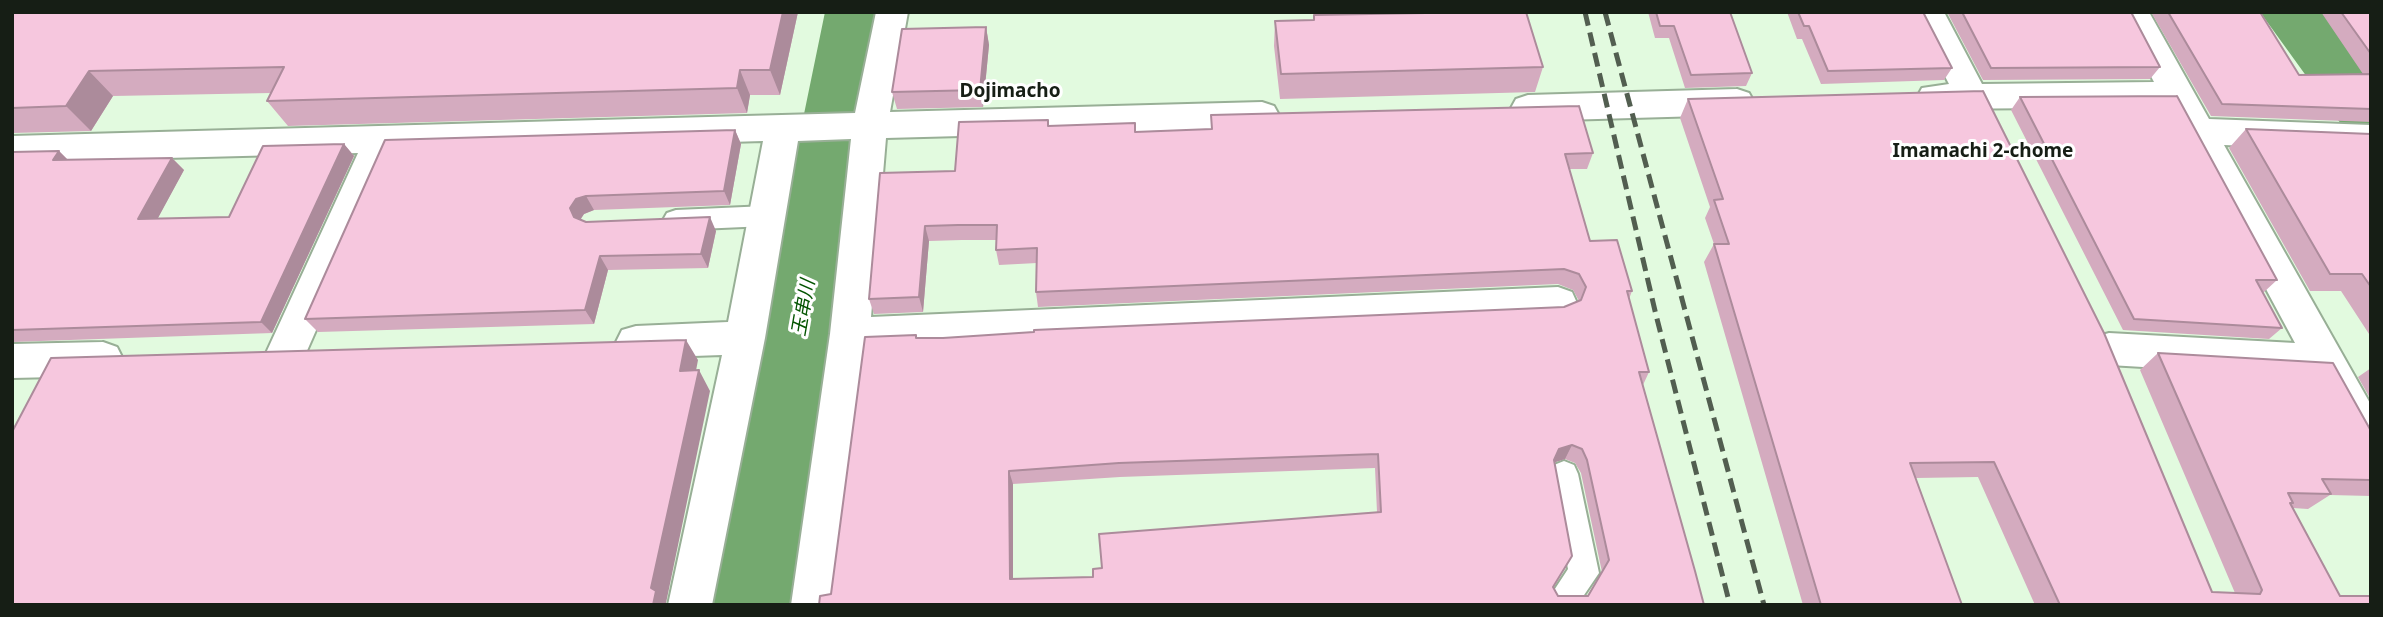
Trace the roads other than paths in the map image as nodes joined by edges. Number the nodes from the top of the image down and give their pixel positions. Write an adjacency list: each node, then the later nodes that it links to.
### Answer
1 (892, 12): 10 (street)
2 (1928, 12): 5 (street)
3 (2133, 12): 4 (street)
4 (2177, 94): 5 (street); 12 (street)
5 (1978, 96): 6 (street); 13 (street)
6 (1902, 97)
7 (1765, 102): 8 (street)
8 (1495, 109)
9 (1287, 114): 10 (street)
10 (862, 125): 11 (street); 21 (street)
11 (797, 126): 14 (street); 17 (street)
12 (2198, 131): 15 (street); 30 (street)
13 (2002, 132)
14 (382, 138): 16 (street); 26 (street)
15 (2371, 138)
16 (13, 150)
17 (767, 216): 18 (lane); 22 (street)
18 (647, 221)
19 (1558, 303): 21 (street)
20 (2091, 313): 24 (street)
21 (849, 334): 35 (street)
22 (746, 338): 23 (street); 34 (street)
23 (606, 343)
24 (2109, 349): 30 (street); 31 (street)
25 (328, 351): 26 (street)
26 (286, 353): 27 (street)
27 (245, 354)
28 (135, 358): 29 (street)
29 (12, 361)
30 (2325, 361): 32 (street)
31 (2125, 387)
32 (2371, 444)
33 (1564, 474): 36 (lane)
34 (690, 605)
35 (813, 605)
36 (1566, 605)

